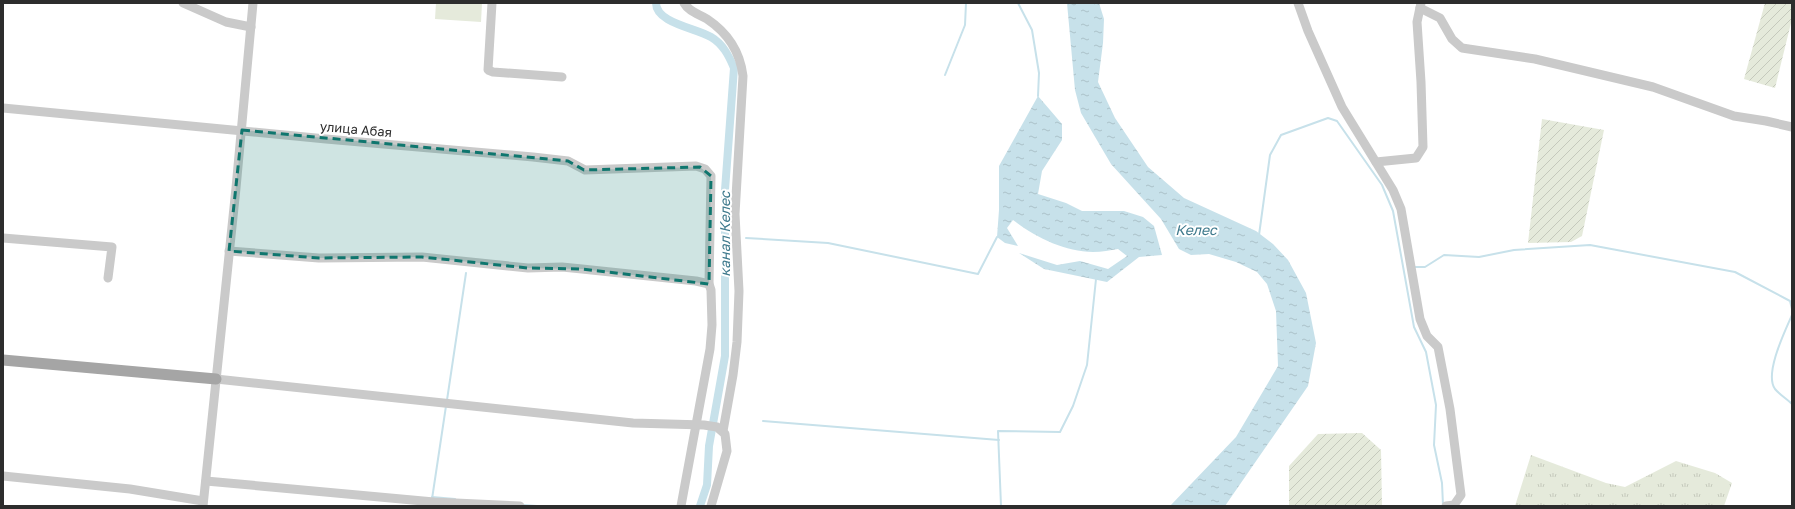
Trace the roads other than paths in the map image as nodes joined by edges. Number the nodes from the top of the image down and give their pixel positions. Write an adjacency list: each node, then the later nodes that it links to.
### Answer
1 (182, 3): 7 (street)
2 (253, 3): 7 (street)
3 (492, 3): 8 (street)
4 (684, 3): 20 (street)
5 (1298, 3): 12 (street)
6 (1421, 6): 10 (street); 12 (street)
7 (251, 27): 11 (street)
8 (562, 77)
9 (3, 108): 11 (street, улица Абая)
10 (1792, 127)
11 (242, 130): 14 (street); 16 (street, улица Абая)
12 (1376, 162): 27 (street)
13 (3, 238): 15 (street)
14 (229, 250): 16 (street); 18 (street)
15 (108, 278)
16 (709, 284): 19 (street)
17 (3, 360): 18 (main road)
18 (216, 379): 19 (street); 22 (street)
19 (700, 425): 20 (street); 25 (street)
20 (720, 429): 26 (street)
21 (3, 476): 23 (street)
22 (206, 481): 23 (street); 24 (street)
23 (203, 503)
24 (520, 506)
25 (681, 506)
26 (711, 506)
27 (1446, 506)

